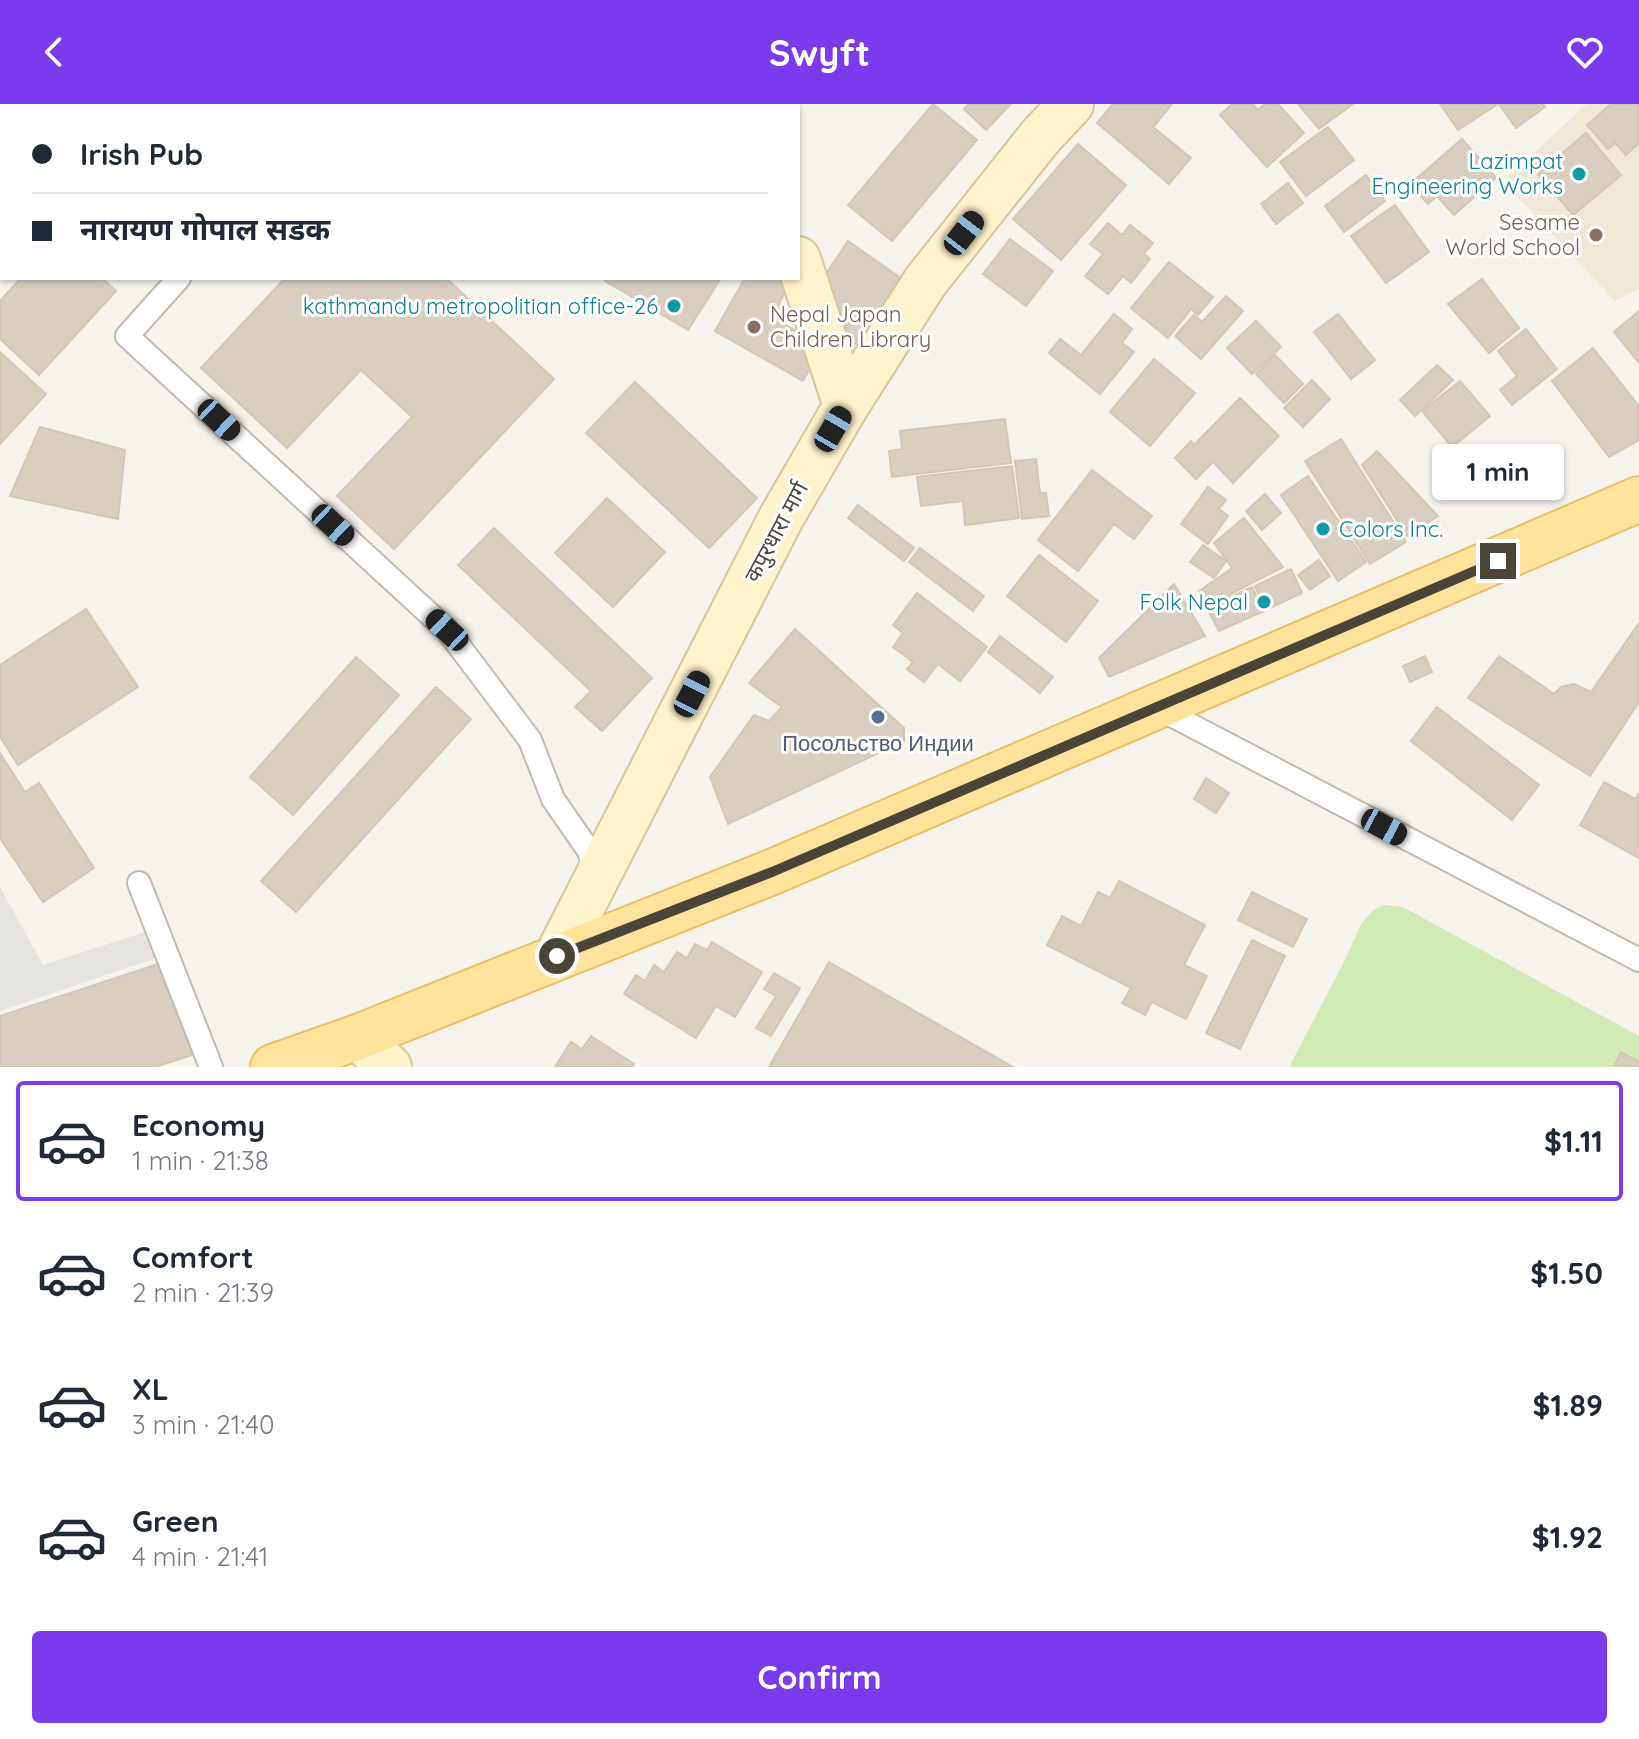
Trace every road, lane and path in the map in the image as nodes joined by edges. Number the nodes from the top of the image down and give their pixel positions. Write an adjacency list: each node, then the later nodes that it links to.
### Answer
1 (1071, 104): 4 (street, कपुरधारा मार्ग)
2 (800, 265): 4 (street)
3 (177, 280): 7 (lane)
4 (846, 406): 7 (street, कपुरधारा मार्ग)
5 (1631, 510): 6 (main road)
6 (1158, 708): 9 (main road); 10 (lane)
7 (597, 878): 9 (street, कपुरधारा मार्ग)
8 (139, 883): 12 (lane)
9 (557, 956): 11 (main road)
10 (1639, 960)
11 (358, 1037): 13 (main road); 14 (street)
12 (211, 1067)
13 (273, 1067)
14 (389, 1067)

